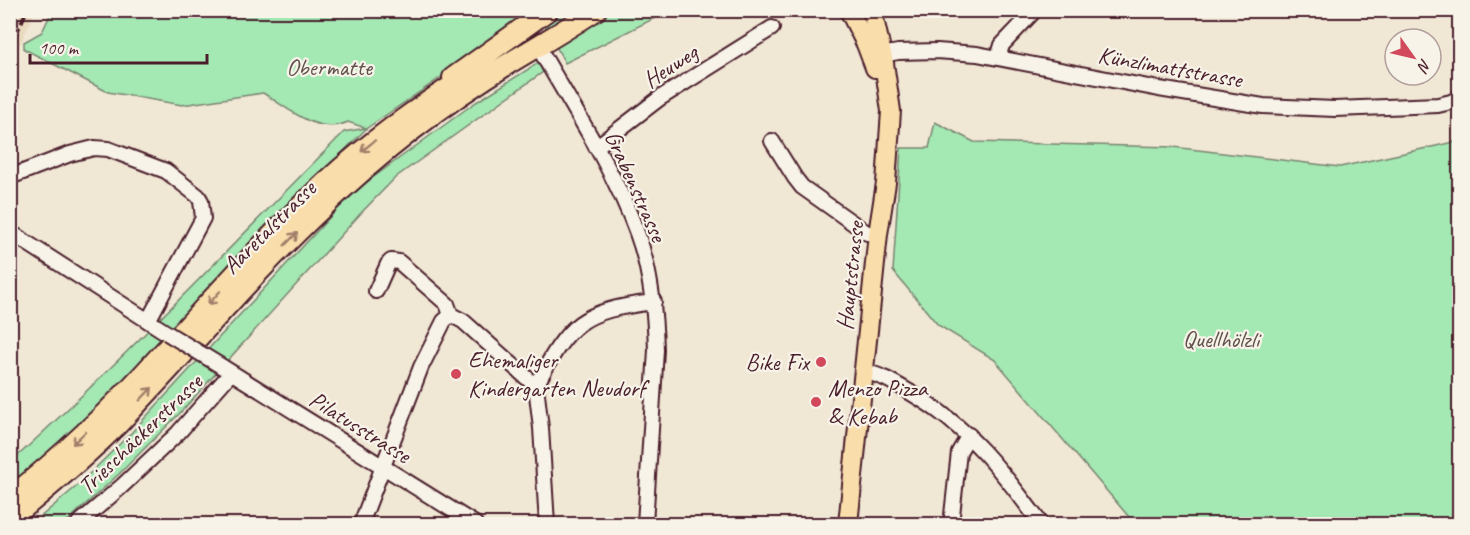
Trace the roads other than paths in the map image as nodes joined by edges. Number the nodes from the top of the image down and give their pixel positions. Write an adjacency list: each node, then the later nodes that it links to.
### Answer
1 (548, 10): 13 (highway)
2 (575, 10): 13 (highway, Aaretalstrasse)
3 (596, 10): 9 (highway, Aaretalstrasse)
4 (602, 10): 9 (highway)
5 (849, 10): 10 (main road, Hauptstrasse)
6 (872, 10): 10 (main road, Hauptstrasse)
7 (1035, 10): 11 (street)
8 (772, 28): 16 (street, Heuweg)
9 (548, 47): 16 (street, Grabenstrasse); 30 (highway, Aaretalstrasse, one-way to 9)
10 (877, 58): 11 (street, Künzlimattstrasse); 15 (main road, Hauptstrasse); 15 (main road, Hauptstrasse)
11 (998, 58): 12 (street, Künzlimattstrasse)
12 (1455, 99)
13 (414, 110): 29 (highway, Aaretalstrasse, one-way to 29)
14 (772, 141): 19 (street)
15 (888, 141): 19 (main road, Hauptstrasse)
16 (596, 147): 21 (street, Grabenstrasse)
17 (10, 177): 23 (street)
18 (10, 232): 23 (street, Pilatusstrasse)
19 (878, 234): 25 (main road, Hauptstrasse)
20 (376, 291): 22 (street)
21 (654, 302): 26 (street); 35 (street, Grabenstrasse)
22 (451, 315): 26 (street); 28 (street)
23 (151, 323): 24 (street, Pilatusstrasse, bridge)
24 (226, 370): 28 (street, Pilatusstrasse); 31 (street, Trieschäckerstrasse)
25 (865, 372): 27 (street); 36 (main road, Hauptstrasse)
26 (536, 386): 34 (street)
27 (969, 435): 37 (street); 38 (street)
28 (382, 468): 32 (street); 33 (street, Pilatusstrasse)
29 (10, 498)
30 (10, 519)
31 (78, 525)
32 (361, 525)
33 (474, 525)
34 (547, 525)
35 (645, 525)
36 (848, 525)
37 (951, 525)
38 (1041, 525)

